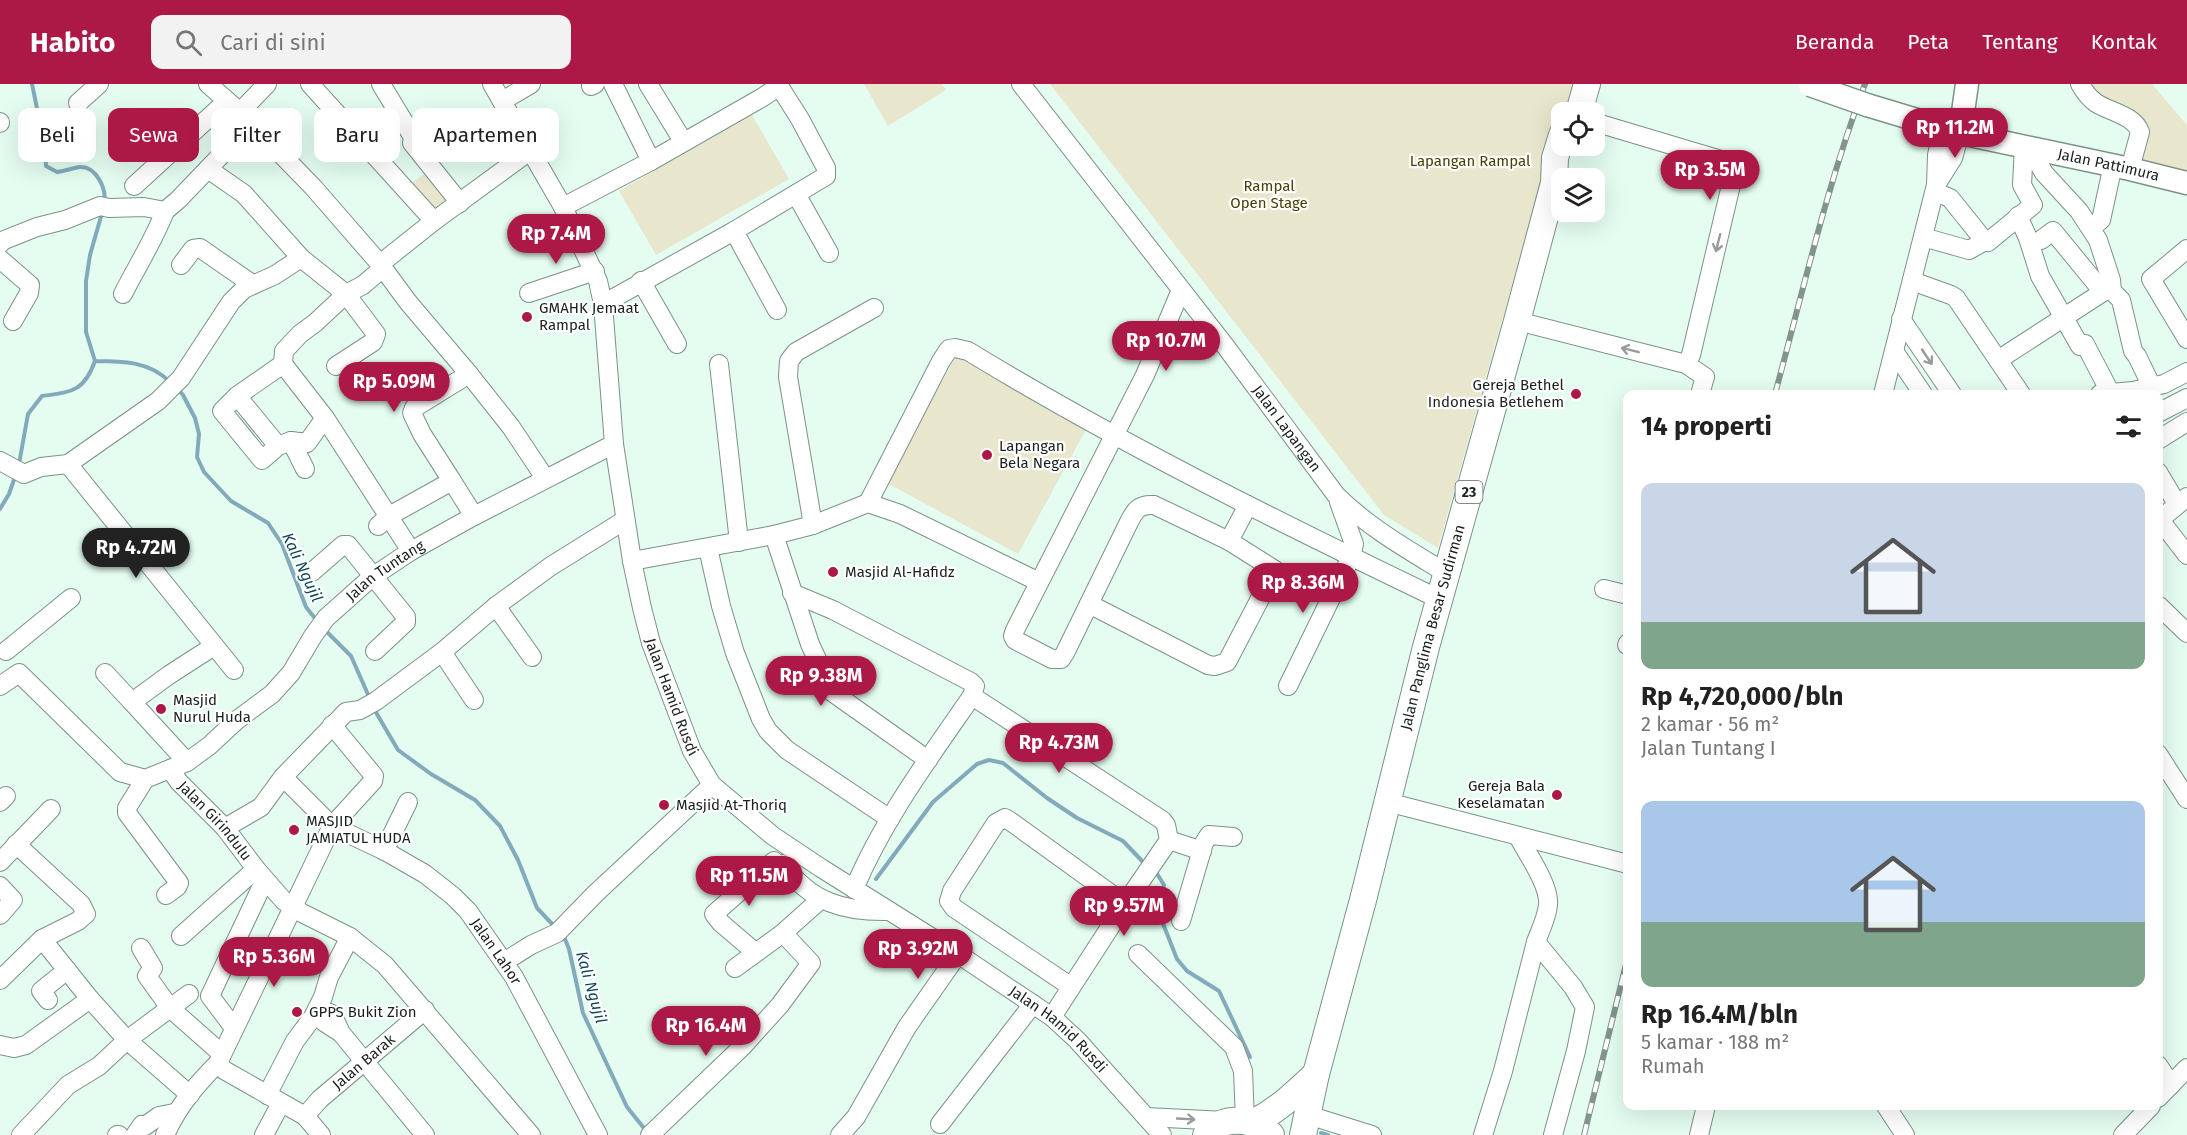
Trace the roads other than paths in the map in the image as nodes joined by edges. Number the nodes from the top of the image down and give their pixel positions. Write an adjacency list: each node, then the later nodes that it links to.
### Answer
1 (99, 84): 21 (street)
2 (208, 84): 22 (street)
3 (267, 84): 23 (street)
4 (310, 84): 46 (street)
5 (381, 84): 42 (street)
6 (492, 84): 18 (street, Jalan Hamid Rusdi)
7 (531, 84): 18 (street)
8 (613, 84): 30 (street)
9 (648, 84): 28 (street)
10 (1021, 84): 63 (street, Jalan Lapangan)
11 (1576, 84): 19 (highway)
12 (1587, 84): 20 (highway)
13 (1809, 84): 26 (main road, Jalan Pattimura, bridge)
14 (1958, 84): 26 (main road)
15 (1967, 84): 26 (main road)
16 (2080, 84): 35 (street)
17 (778, 85): 28 (street); 40 (street)
18 (502, 101): 24 (street, Jalan Hamid Rusdi)
19 (1571, 102)
20 (1582, 102)
21 (78, 103)
22 (235, 108)
23 (243, 108)
24 (506, 108)
25 (1605, 125): 80 (street, one-way to 80)
26 (1951, 131): 29 (main road, Jalan Pattimura); 39 (street)
27 (211, 132): 38 (street)
28 (683, 141): 30 (street)
29 (2030, 147): 35 (main road, Jalan Pattimura); 45 (street); 47 (street)
30 (651, 160): 43 (street)
31 (212, 162): 36 (street)
32 (288, 162): 58 (street)
33 (515, 162): 42 (street)
34 (538, 162): 43 (street, Jalan Hamid Rusdi)
35 (2121, 167): 37 (main road, Jalan Pattimura); 47 (street)
36 (208, 169): 44 (street); 55 (street)
37 (2187, 183)
38 (134, 186)
39 (1935, 189): 49 (street); 51 (street)
40 (796, 194): 48 (street); 54 (street)
41 (1551, 194): 73 (highway, Jalan Panglima Besar Sudirman / 23)
42 (460, 203): 46 (street)
43 (563, 207): 59 (street, Jalan Hamid Rusdi)
44 (165, 211): 52 (street); 65 (street)
45 (2018, 216): 51 (street); 70 (street)
46 (434, 221): 58 (street)
47 (2091, 228): 84 (street)
48 (734, 231): 60 (street); 69 (street)
49 (1923, 237): 51 (street); 61 (street)
50 (2041, 240): 70 (street)
51 (1985, 241)
52 (0, 244)
53 (2187, 249): 74 (street)
54 (829, 253)
55 (301, 258): 62 (street); 66 (street)
56 (0, 259): 72 (street)
57 (181, 265): 62 (street)
58 (382, 266): 66 (street); 83 (street)
59 (595, 271): 64 (street); 67 (street, Jalan Hamid Rusdi)
60 (641, 281): 67 (street); 75 (street)
61 (1912, 281): 71 (street); 77 (street)
62 (252, 284): 100 (street)
63 (1181, 290): 96 (street); 106 (street, Jalan Lapangan)
64 (529, 293)
65 (123, 294)
66 (346, 294): 78 (street); 81 (street)
67 (603, 304): 99 (street, Jalan Hamid Rusdi)
68 (874, 308): 114 (street)
69 (777, 310)
70 (2063, 318): 77 (street); 90 (street)
71 (1901, 320): 76 (street); 88 (street, one-way to 88)
72 (13, 321)
73 (1517, 321): 80 (street, one-way to 73); 125 (highway, Jalan Panglima Besar Sudirman / 23)
74 (2187, 339)
75 (677, 344)
76 (1894, 351): 86 (street); 87 (street)
77 (1998, 360): 89 (street)
78 (283, 364): 94 (street); 98 (street)
79 (719, 364): 118 (street)
80 (1686, 364): 85 (street)
81 (336, 366)
82 (2187, 372): 84 (street)
83 (469, 374): 103 (street); 105 (street)
84 (2152, 387): 91 (street)
85 (1701, 390)
86 (1884, 390)
87 (1920, 390)
88 (1949, 390)
89 (2018, 390)
90 (2103, 390)
91 (2137, 390)
92 (2187, 398): 93 (street)
93 (2163, 410)
94 (325, 418): 98 (street); 113 (street)
95 (2187, 422): 97 (street)
96 (1114, 436): 108 (street); 109 (street); 127 (street)
97 (2163, 437)
98 (284, 444): 102 (street)
99 (614, 444): 103 (street, Jalan Tuntang); 112 (street, Jalan Hamid Rusdi)
100 (69, 464): 101 (street); 138 (street)
101 (11, 466)
102 (305, 470)
103 (545, 478): 110 (street, Jalan Tuntang)
104 (2163, 478): 107 (street)
105 (452, 481): 110 (street); 113 (street)
106 (1336, 495): 122 (street); 125 (street, Jalan Lapangan)
107 (2182, 500): 111 (street)
108 (868, 503): 114 (street); 127 (street)
109 (1248, 505): 117 (street); 122 (street)
110 (474, 516): 120 (street, Jalan Tuntang)
111 (2163, 517)
112 (625, 520): 123 (street, Jalan Hamid Rusdi); 134 (street)
113 (384, 521): 120 (street)
114 (813, 525): 116 (street)
115 (2163, 526): 121 (street)
116 (774, 535): 118 (street); 129 (street)
117 (1229, 541): 133 (street); 133 (street)
118 (739, 542): 119 (street)
119 (708, 548): 123 (street); 162 (street)
120 (411, 551): 126 (street, Jalan Tuntang)
121 (2187, 555)
122 (1351, 557): 132 (street); 146 (street)
123 (632, 561): 157 (street, Jalan Hamid Rusdi)
124 (312, 572): 126 (street)
125 (1446, 573): 132 (highway, Jalan Panglima Besar Sudirman / 23)
126 (372, 577): 139 (street); 152 (street, Jalan Tuntang)
127 (1039, 582): 133 (street)
128 (1604, 589): 130 (street)
129 (792, 593): 147 (street); 151 (street)
130 (1623, 594)
131 (71, 598): 137 (street)
132 (1439, 599): 160 (highway, Jalan Panglima Besar Sudirman / 23)
133 (1089, 604)
134 (496, 606): 140 (street); 141 (street)
135 (2163, 610): 136 (street)
136 (2187, 633)
137 (3, 646): 143 (street)
138 (214, 646): 142 (street); 149 (street)
139 (375, 651)
140 (442, 652): 148 (street); 150 (street)
141 (532, 657)
142 (234, 670)
143 (19, 673): 145 (street); 156 (street)
144 (105, 673): 149 (street)
145 (0, 686)
146 (1288, 686)
147 (972, 696): 151 (street); 167 (street)
148 (474, 700)
149 (132, 702): 152 (street)
150 (332, 725): 155 (street); 163 (street)
151 (928, 760): 162 (street)
152 (187, 762): 154 (street, Jalan Tuntang)
153 (2163, 762): 158 (street)
154 (170, 770): 156 (street, Jalan Girindulu); 164 (street, Jalan Girindulu)
155 (284, 777): 163 (street, Jalan Lahor); 164 (street)
156 (145, 779): 178 (street)
157 (712, 785): 171 (street, Jalan Hamid Rusdi); 194 (street)
158 (2187, 799)
159 (408, 802): 170 (street)
160 (1387, 802): 165 (street); 213 (highway, Jalan Panglima Besar Sudirman / 23)
161 (51, 809): 168 (street)
162 (890, 819): 177 (street)
163 (332, 826): 170 (street, Jalan Lahor); 181 (street)
164 (225, 828): 175 (street, Jalan Girindulu)
165 (1518, 836): 173 (street); 189 (street)
166 (1233, 837): 169 (street)
167 (1169, 840): 169 (street); 180 (street)
168 (16, 844): 172 (street); 188 (street)
169 (1202, 850): 184 (street)
170 (384, 851): 194 (street, Jalan Lahor)
171 (803, 856): 174 (street); 177 (street, Jalan Hamid Rusdi)
172 (0, 862)
173 (1623, 863)
174 (782, 866): 179 (street); 191 (street)
175 (261, 875): 181 (street, Jalan Girindulu); 186 (street); 207 (street)
176 (0, 886): 183 (street)
177 (854, 889): 182 (street, Jalan Hamid Rusdi)
178 (166, 895)
179 (821, 899): 182 (street); 185 (street)
180 (1125, 904): 198 (street); 198 (street)
181 (292, 906): 187 (street, Jalan Girindulu); 207 (street)
182 (889, 910): 192 (street, Jalan Hamid Rusdi)
183 (0, 915)
184 (1181, 921)
185 (783, 933): 191 (street); 225 (street)
186 (181, 936)
187 (350, 937): 204 (street); 205 (street, Jalan Girindulu)
188 (42, 939): 196 (street); 197 (street)
189 (1536, 942): 237 (street); 238 (street)
190 (141, 948): 203 (street)
191 (755, 952): 195 (street)
192 (958, 954): 202 (street, Jalan Hamid Rusdi); 234 (street)
193 (1138, 954): 224 (street)
194 (504, 962): 233 (street, Jalan Lahor)
195 (735, 968)
196 (67, 970): 200 (street); 201 (street)
197 (0, 980)
198 (1070, 986): 206 (street)
199 (189, 994): 203 (street)
200 (90, 999): 208 (street); 209 (street)
201 (48, 1000)
202 (1033, 1004): 206 (street, Jalan Hamid Rusdi); 222 (street)
203 (170, 1008): 208 (street); 210 (street)
204 (320, 1009): 211 (street); 216 (street)
205 (425, 1010): 211 (street, Jalan Barak); 232 (street, Jalan Girindulu)
206 (1052, 1017): 221 (street, Jalan Hamid Rusdi)
207 (234, 1028): 210 (street)
208 (127, 1040): 215 (street); 226 (street)
209 (0, 1045)
210 (220, 1058): 215 (street); 216 (street)
211 (364, 1062): 220 (street, Jalan Barak); 231 (street)
212 (2187, 1068): 214 (street)
213 (1316, 1074): 223 (highway, Jalan Panglima Besar Sudirman / 23); 224 (highway, Jalan Panglima Besar Sudirman / 23)
214 (2165, 1091)
215 (190, 1095): 219 (street)
216 (274, 1099): 220 (street); 229 (street)
217 (1889, 1110): 239 (street)
218 (2147, 1110): 240 (street)
219 (174, 1113): 227 (street); 228 (street)
220 (305, 1116): 230 (street)
221 (1146, 1117): 224 (street, one-way to 224); 235 (street, Jalan Hamid Rusdi)
222 (940, 1124)
223 (1306, 1125): 236 (street)
224 (1240, 1127)
225 (653, 1133)
226 (21, 1135)
227 (135, 1135)
228 (165, 1135)
229 (264, 1135)
230 (321, 1135)
231 (425, 1135)
232 (531, 1135)
233 (598, 1135)
234 (840, 1135)
235 (1162, 1135)
236 (1372, 1135)
237 (1483, 1135)
238 (1554, 1135)
239 (1905, 1135)
240 (2123, 1135)

